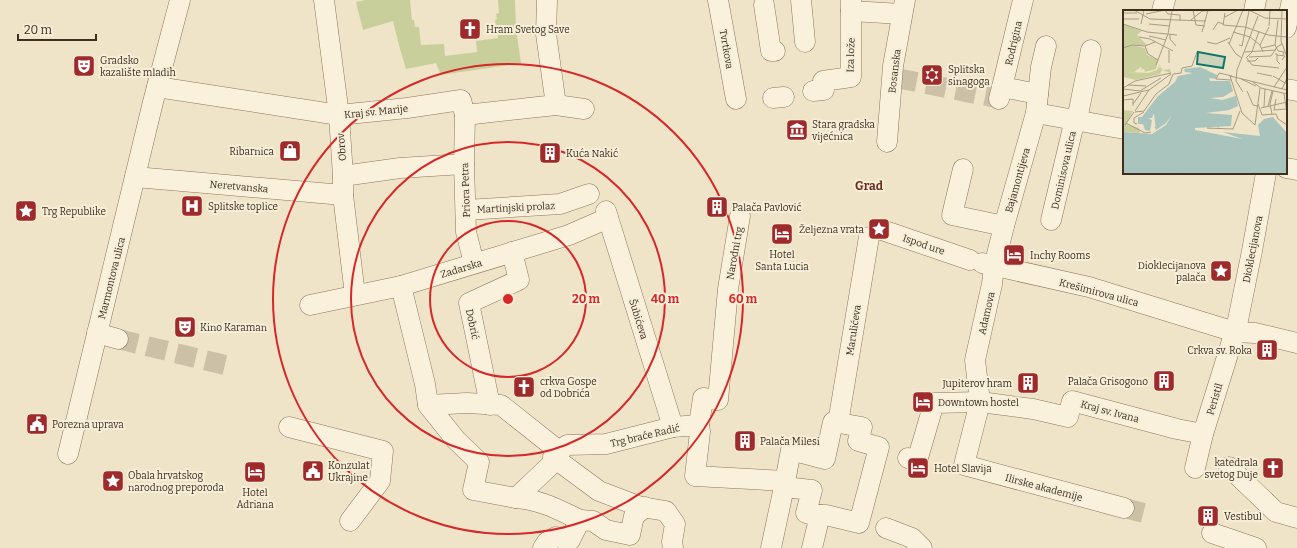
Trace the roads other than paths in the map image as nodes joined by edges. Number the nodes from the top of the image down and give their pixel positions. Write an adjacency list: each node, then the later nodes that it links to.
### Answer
1 (180, 0): 24 (street, Marmontova ulica)
2 (324, 0): 29 (street, Obrov)
3 (547, 0): 27 (street)
4 (718, 0): 25 (street, Tvrtkova)
5 (801, 0): 16 (street)
6 (1023, 0): 23 (street, Rodrigina)
7 (1165, 0): 13 (street)
8 (1256, 0): 14 (street)
9 (1292, 0): 15 (street)
10 (764, 5): 19 (street)
11 (851, 6): 12 (street, Iza lože); 22 (street, Iza lože)
12 (903, 7): 33 (street, Bosanska)
13 (1162, 10)
14 (1254, 10)
15 (1289, 25)
16 (805, 42)
17 (1046, 46): 26 (street, Bajamontijeva)
18 (1091, 50): 31 (street)
19 (775, 51)
20 (1287, 89): 21 (street)
21 (1297, 91)
22 (813, 92)
23 (999, 92): 26 (street, Dominisova ulica)
24 (151, 96): 29 (street, Kraj sv. Marije); 39 (street, Marmontova ulica)
25 (736, 99)
26 (1037, 103): 31 (street, Dominisova ulica); 46 (street, Bajamontijeva)
27 (556, 105): 28 (street); 30 (street)
28 (584, 109)
29 (339, 115): 30 (street, Kraj sv. Marije); 40 (street, Obrov)
30 (465, 115): 34 (street, Priora Petra)
31 (1076, 119): 32 (street, Dominisova ulica); 45 (street, Dominisova ulica)
32 (1123, 129)
33 (887, 142)
34 (464, 164): 40 (street); 42 (street, Priora Petra)
35 (1287, 168): 37 (street)
36 (962, 169): 46 (street)
37 (1297, 170)
38 (1266, 174): 54 (street, Dioklecijanova)
39 (135, 177): 40 (street, Neretvanska); 55 (street, Marmontova ulica)
40 (343, 186): 52 (street, Obrov)
41 (589, 194): 42 (street, Martinjski prolaz)
42 (466, 210): 49 (street, Priora Petra)
43 (607, 215): 48 (street, Zadarska); 64 (street, Šubićeva)
44 (740, 216): 62 (street, Narodni trg)
45 (1051, 220)
46 (1004, 226): 50 (street, Bajamontijeva)
47 (874, 233): 50 (street, Ispod ure); 61 (street, Marulićeva)
48 (512, 252): 49 (street, Zadarska); 59 (street, Dobrić)
49 (474, 263): 51 (street, Zadarska)
50 (982, 263): 54 (street, Krešimirova ulica); 58 (street, Adamova)
51 (401, 286): 52 (street, Zadarska); 60 (street)
52 (355, 295): 53 (street, Zadarska)
53 (310, 305)
54 (1236, 328): 57 (street); 65 (street, Peristil)
55 (97, 333): 56 (street); 66 (street, Marmontova ulica)
56 (118, 339)
57 (1297, 343)
58 (971, 402): 65 (street, Kraj sv. Ivana); 68 (street); 74 (street, Ilirske akademije)
59 (490, 404): 60 (street); 67 (street)
60 (428, 405): 72 (street)
61 (838, 423): 71 (street); 75 (street)
62 (699, 425): 64 (street, Trg braće Radić); 71 (street)
63 (289, 427): 78 (street)
64 (673, 427): 67 (street, Trg braće Radić)
65 (1203, 434): 70 (street, Peristil)
66 (68, 454)
67 (558, 455): 72 (street); 73 (street)
68 (908, 458)
69 (1229, 467): 76 (street)
70 (1195, 468)
71 (785, 484): 75 (street); 83 (street)
72 (516, 498): 77 (street)
73 (645, 507): 77 (street); 82 (street)
74 (1124, 508)
75 (820, 515): 84 (street)
76 (1297, 518)
77 (580, 520): 81 (street)
78 (350, 521)
79 (886, 528): 85 (street)
80 (1212, 533): 86 (street)
81 (543, 548)
82 (673, 548)
83 (771, 548)
84 (812, 548)
85 (922, 548)
86 (1256, 548)

